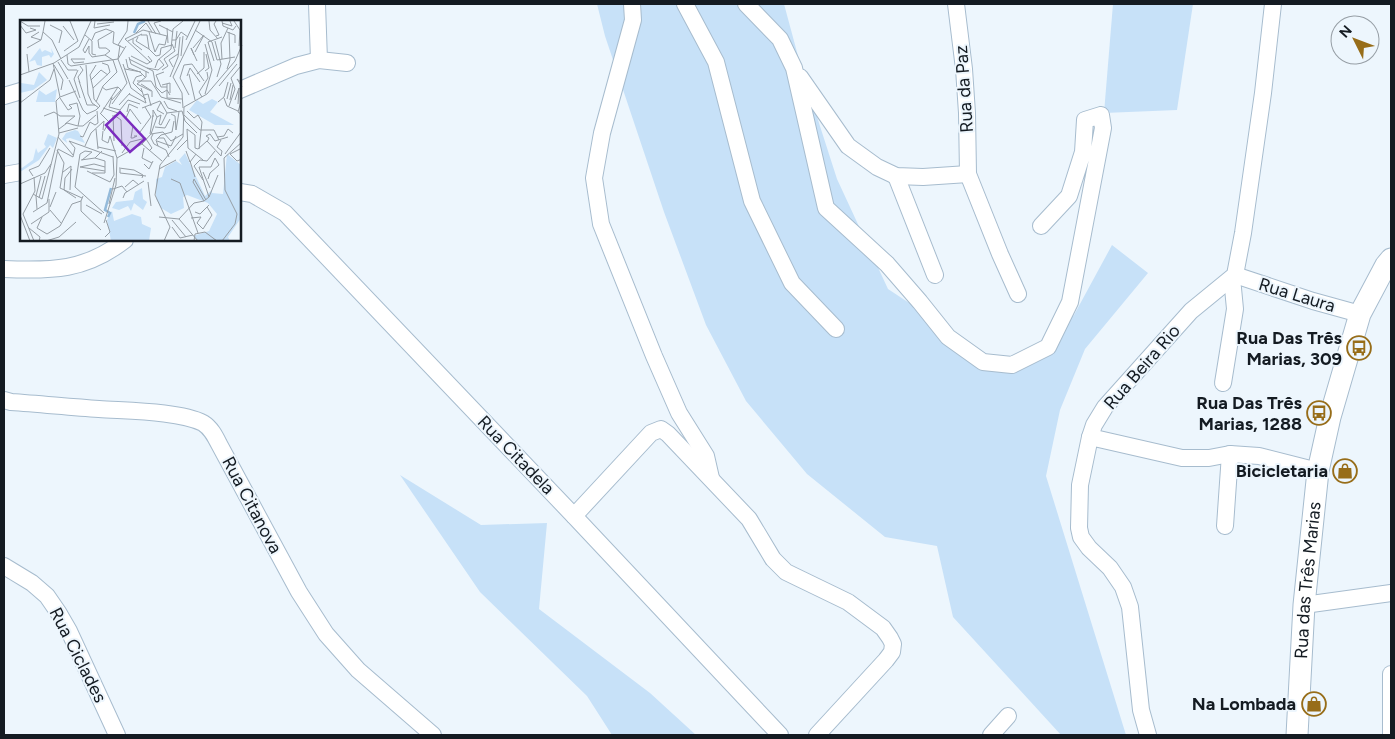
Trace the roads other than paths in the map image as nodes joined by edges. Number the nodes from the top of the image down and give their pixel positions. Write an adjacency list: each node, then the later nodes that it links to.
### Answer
1 (632, 4): 32 (street)
2 (684, 4): 26 (street)
3 (746, 4): 9 (street)
4 (956, 4): 14 (street, Rua da Paz)
5 (1273, 4): 23 (street)
6 (316, 6): 7 (street)
7 (319, 60): 8 (street); 10 (street)
8 (347, 63)
9 (794, 68): 16 (street); 18 (street)
10 (241, 90)
11 (20, 91): 12 (street)
12 (4, 96)
13 (20, 172): 15 (street)
14 (968, 174): 16 (street); 24 (street, Rua da Paz)
15 (4, 175)
16 (896, 176): 22 (street)
17 (241, 192): 33 (street, Rua Citadela)
18 (1042, 226)
19 (123, 241): 21 (street)
20 (1391, 259): 25 (street, Rua das Três Marias)
21 (4, 270)
22 (935, 275)
23 (1234, 276): 25 (street, Rua Laura); 27 (street); 29 (street, Rua Beira Rio)
24 (1018, 294)
25 (1360, 314): 31 (street, Rua das Três Marias)
26 (836, 329)
27 (1223, 383)
28 (4, 400): 41 (street, Rua Citanova)
29 (1090, 437): 30 (street); 45 (street, Rua Beira Rio)
30 (1230, 454): 31 (street); 34 (street)
31 (1318, 471): 37 (street, Rua das Três Marias)
32 (711, 478): 33 (street); 43 (street)
33 (574, 516): 42 (street, Rua Citadela)
34 (1225, 526)
35 (4, 566): 40 (street, Rua Ciclades)
36 (1391, 593): 37 (street)
37 (1304, 605): 46 (street, Rua das Três Marias)
38 (1391, 674): 47 (street)
39 (1008, 716): 44 (street)
40 (117, 735)
41 (433, 735)
42 (780, 735)
43 (817, 735)
44 (991, 735)
45 (1148, 735)
46 (1297, 735)
47 (1391, 735)

